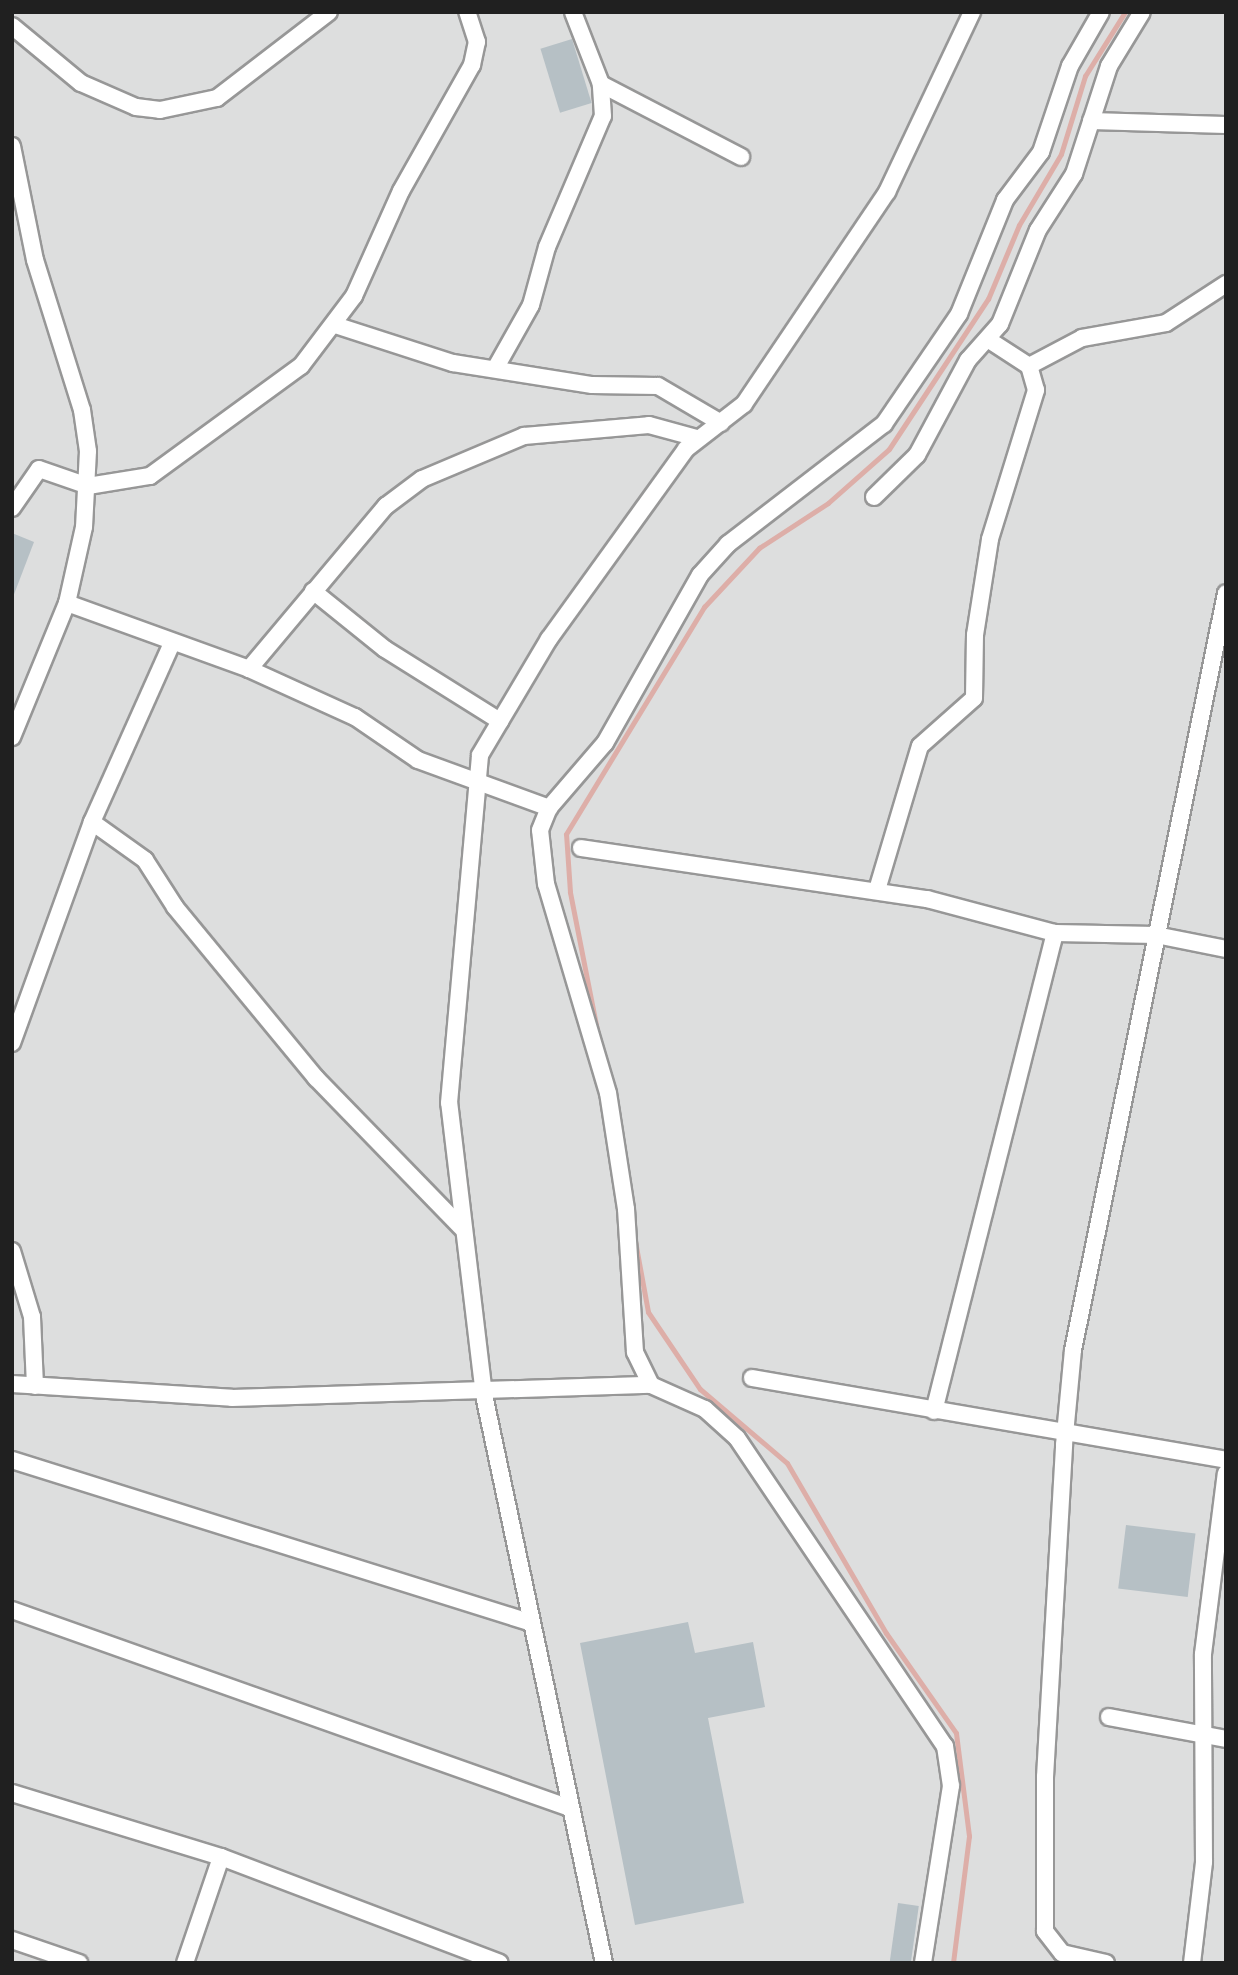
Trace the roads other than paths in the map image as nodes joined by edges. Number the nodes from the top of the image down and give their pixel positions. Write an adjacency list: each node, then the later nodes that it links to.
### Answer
1 (329, 12): 7 (street)
2 (467, 12): 14 (street)
3 (573, 12): 8 (street)
4 (972, 12): 18 (street)
5 (1101, 12): 31 (street)
6 (1142, 12): 9 (street)
7 (12, 26)
8 (601, 84): 12 (street); 17 (street)
9 (1091, 121): 10 (street); 15 (street)
10 (1226, 125)
11 (12, 146): 20 (street)
12 (741, 157)
13 (1226, 284): 16 (street)
14 (335, 325): 17 (street); 20 (street)
15 (989, 341): 16 (street); 21 (street)
16 (1029, 366): 34 (street)
17 (495, 369): 18 (street)
18 (721, 423): 19 (street)
19 (697, 438): 23 (street); 28 (street)
20 (88, 486): 22 (street); 25 (street)
21 (874, 497)
22 (12, 508)
23 (313, 591): 27 (street); 28 (street)
24 (1226, 593): 36 (street)
25 (67, 603): 26 (street); 29 (street)
26 (172, 643): 27 (street); 32 (street)
27 (249, 669): 30 (street)
28 (500, 721): 30 (street)
29 (12, 737)
30 (482, 783): 31 (street); 39 (street)
31 (550, 808): 43 (street)
32 (92, 822): 38 (street); 39 (street)
33 (581, 848): 34 (street)
34 (877, 890): 35 (street)
35 (1055, 933): 36 (street); 46 (street)
36 (1156, 935): 37 (street); 47 (street)
37 (1226, 949)
38 (12, 1043)
39 (463, 1228): 45 (street)
40 (12, 1251): 44 (street)
41 (752, 1378): 46 (street)
42 (12, 1384): 44 (street)
43 (651, 1385): 45 (street); 64 (street)
44 (35, 1386): 45 (street)
45 (484, 1395): 52 (street)
46 (934, 1410): 47 (street)
47 (1065, 1435): 49 (street); 65 (street)
48 (12, 1460): 52 (street)
49 (1226, 1460)
50 (1226, 1473): 54 (street)
51 (12, 1610): 57 (street)
52 (529, 1622): 57 (street)
53 (1109, 1717): 54 (street)
54 (1200, 1737): 55 (street); 66 (street)
55 (1226, 1739)
56 (12, 1793): 58 (street)
57 (570, 1808): 63 (street)
58 (221, 1857): 61 (street); 62 (street)
59 (12, 1940): 60 (street)
60 (79, 1963)
61 (185, 1963)
62 (500, 1963)
63 (604, 1963)
64 (923, 1963)
65 (1105, 1963)
66 (1192, 1963)

